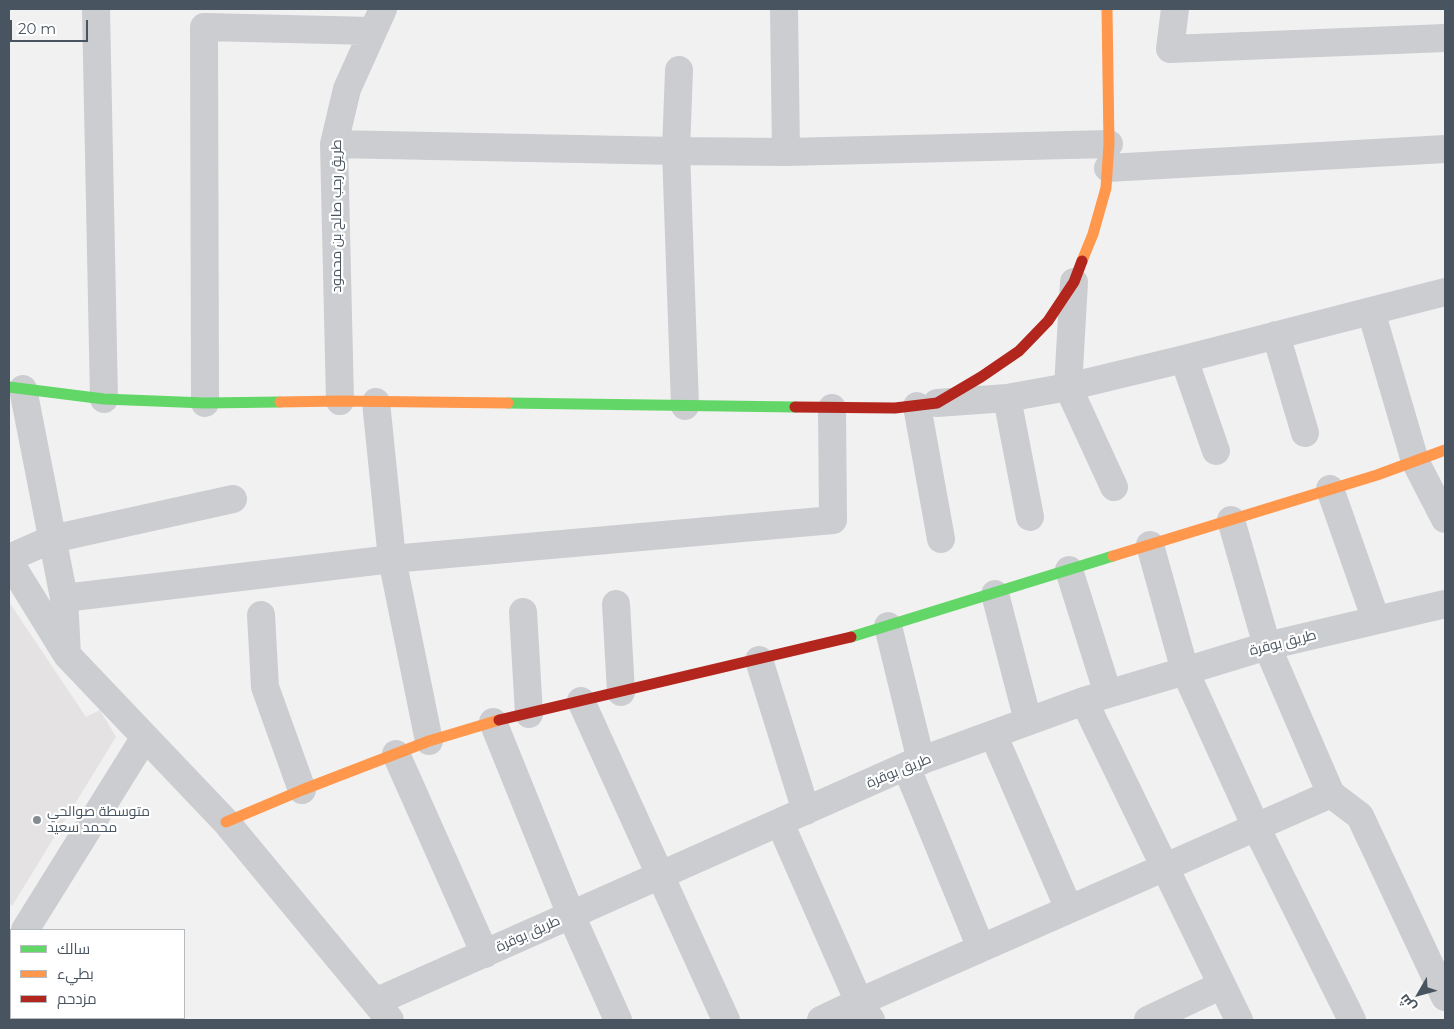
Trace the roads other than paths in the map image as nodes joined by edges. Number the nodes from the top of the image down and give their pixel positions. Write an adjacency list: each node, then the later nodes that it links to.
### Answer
1 (96, 9): 21 (street)
2 (784, 9): 11 (street)
3 (1107, 9): 12 (street)
4 (1175, 9): 6 (street)
5 (378, 20): 8 (street, طريق رجب صالح بن محمود); 24 (street)
6 (1445, 38)
7 (679, 70): 10 (street)
8 (334, 144): 10 (street); 22 (street, طريق رجب صالح بن محمود)
9 (1445, 150): 12 (street)
10 (676, 151): 11 (street); 26 (street)
11 (786, 152): 12 (street)
12 (1108, 156): 13 (street)
13 (1074, 282): 18 (street); 25 (street)
14 (1445, 292): 15 (street)
15 (1371, 311): 16 (street); 31 (street)
16 (1276, 336): 17 (street); 28 (street)
17 (1184, 359): 18 (street); 30 (street)
18 (1068, 387): 20 (street); 32 (street)
19 (16, 388): 21 (street); 38 (street)
20 (1008, 398): 25 (street); 35 (street)
21 (104, 400): 24 (street)
22 (340, 401): 23 (street); 24 (street)
23 (376, 402): 26 (street); 41 (street)
24 (205, 403)
25 (927, 405): 27 (street); 39 (street)
26 (685, 406): 27 (street)
27 (832, 408): 41 (street)
28 (1305, 433)
29 (1445, 450): 31 (street)
30 (1216, 452)
31 (1415, 462): 33 (street); 37 (street)
32 (1114, 487)
33 (1330, 490): 36 (street); 50 (street)
34 (233, 498): 38 (street)
35 (1030, 517)
36 (1231, 520): 40 (street); 52 (street)
37 (1445, 520)
38 (52, 539): 42 (street); 45 (street)
39 (941, 539)
40 (1150, 545): 43 (street); 55 (street)
41 (392, 559): 45 (street); 64 (street)
42 (9, 560): 53 (street)
43 (1070, 570): 44 (street); 57 (street)
44 (995, 594): 51 (street); 61 (street)
45 (64, 598): 53 (street)
46 (616, 604): 56 (street)
47 (1445, 604): 50 (street, طريق بوقرة)
48 (523, 612): 59 (street)
49 (261, 615): 67 (street)
50 (1376, 620): 52 (street, طريق بوقرة)
51 (888, 626): 54 (street); 66 (street)
52 (1267, 646): 55 (street, طريق بوقرة); 68 (street)
53 (67, 656): 63 (street)
54 (758, 660): 56 (street); 69 (street)
55 (1185, 670): 57 (street, طريق بوقرة); 72 (street)
56 (621, 692): 58 (street)
57 (1096, 698): 61 (street, طريق بوقرة); 73 (street)
58 (581, 702): 59 (street); 74 (street)
59 (529, 714): 60 (street)
60 (493, 722): 64 (street); 76 (street)
61 (1028, 722): 62 (street, طريق بوقرة)
62 (994, 734): 66 (street, طريق بوقرة); 75 (street)
63 (146, 737): 70 (street); 77 (street)
64 (429, 741): 65 (street)
65 (396, 754): 67 (street); 79 (street)
66 (914, 764): 69 (street, طريق بوقرة); 78 (street)
67 (302, 790): 70 (street)
68 (1331, 794): 72 (street); 81 (street)
69 (806, 811): 71 (street, طريق بوقرة)
70 (226, 822): 82 (street)
71 (780, 822): 74 (street, طريق بوقرة); 83 (street)
72 (1256, 827): 73 (street); 89 (street)
73 (1165, 867): 75 (street); 80 (street)
74 (659, 876): 76 (street, طريق بوقرة); 85 (street)
75 (1069, 909): 78 (street)
76 (571, 915): 79 (street, طريق بوقرة); 84 (street)
77 (26, 929)
78 (981, 948): 83 (street)
79 (485, 954): 82 (street, طريق بوقرة)
80 (1222, 985): 87 (street); 88 (street)
81 (1445, 997)
82 (383, 1011)
83 (865, 1011): 86 (street)
84 (618, 1020)
85 (726, 1020)
86 (821, 1020)
87 (1148, 1020)
88 (1239, 1020)
89 (1352, 1020)

